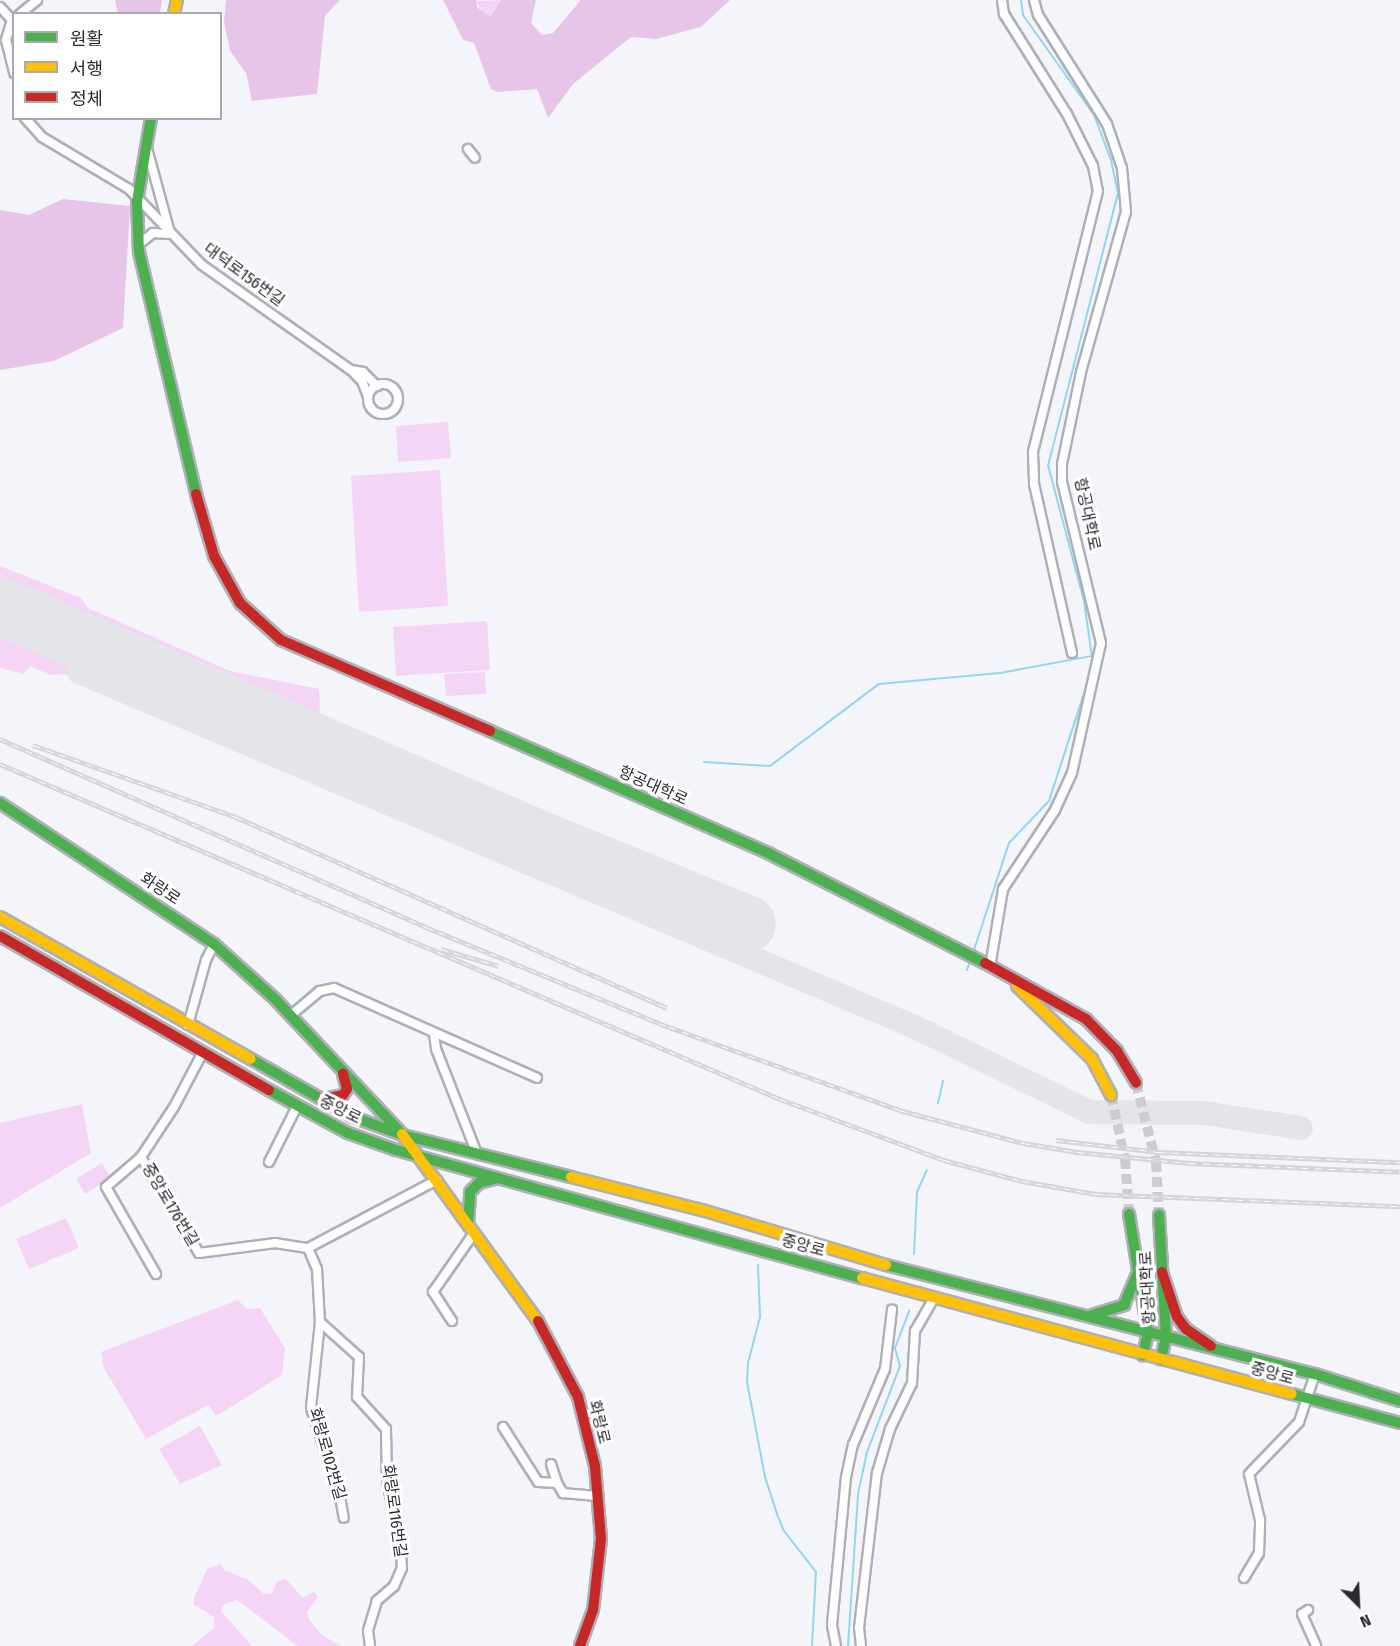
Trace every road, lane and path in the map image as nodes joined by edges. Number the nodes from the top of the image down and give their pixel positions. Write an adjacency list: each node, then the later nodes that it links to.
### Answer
1 (37, 0): 5 (street)
2 (1002, 0): 20 (street)
3 (1034, 0): 25 (street, 항공대학로)
4 (0, 7): 6 (street)
5 (22, 12)
6 (12, 19)
7 (12, 23): 8 (street)
8 (12, 65)
9 (27, 120): 14 (street, 대덕로156번길)
10 (151, 120): 11 (main road)
11 (146, 142): 14 (main road); 15 (street)
12 (468, 148): 13 (street)
13 (474, 158)
14 (137, 202): 15 (street, 대덕로156번길); 16 (main road, 항공대학로)
15 (170, 234): 16 (street); 17 (street, 대덕로156번길)
16 (139, 244): 25 (main road, 항공대학로)
17 (351, 370): 18 (street, 대덕로156번길); 19 (street)
18 (377, 386): 19 (street); 19 (street)
19 (368, 397)
20 (1072, 653)
21 (0, 803): 24 (main road, 화랑로)
22 (0, 917): 28 (main road, 중앙로)
23 (0, 936): 30 (main road, 중앙로)
24 (214, 944): 27 (main road, 화랑로); 28 (street)
25 (986, 965): 26 (main road)
26 (1004, 973): 33 (main road); 34 (main road)
27 (290, 1016): 29 (street); 31 (main road, 화랑로)
28 (188, 1025): 35 (main road, 중앙로)
29 (434, 1034): 32 (street); 38 (street)
30 (202, 1054): 36 (main road, 중앙로); 39 (street, 중앙로176번길)
31 (343, 1074): 35 (main road); 37 (main road, 화랑로)
32 (537, 1078)
33 (1136, 1083)
34 (1111, 1095)
35 (322, 1099): 37 (main road, 중앙로)
36 (297, 1106): 40 (main road, 중앙로); 41 (street, 중앙로)
37 (403, 1135): 38 (main road, 중앙로); 40 (main road, 화랑로)
38 (476, 1151): 53 (main road, 중앙로)
39 (141, 1157): 47 (street, 중앙로176번길); 50 (street, 중앙로176번길)
40 (419, 1157): 42 (main road, 화랑로); 43 (main road, 중앙로)
41 (269, 1162)
42 (437, 1180): 46 (main road, 화랑로); 47 (street)
43 (507, 1180): 46 (main road); 51 (main road, 중앙로)
44 (1129, 1214): 48 (main road, 항공대학로)
45 (1160, 1215): 49 (main road, 항공대학로)
46 (471, 1229): 54 (street); 68 (main road, 화랑로)
47 (308, 1248): 55 (street, 화랑로102번길)
48 (1138, 1272): 53 (main road); 56 (main road, 항공대학로)
49 (1162, 1272): 57 (main road, 항공대학로); 58 (main road)
50 (156, 1274)
51 (933, 1300): 59 (main road, 중앙로); 75 (street)
52 (892, 1309): 74 (street)
53 (1083, 1316): 56 (main road, 중앙로)
54 (452, 1321)
55 (320, 1322): 69 (street, 화랑로102번길); 72 (street, 화랑로116번길)
56 (1148, 1333): 57 (main road, 중앙로); 59 (main road, 항공대학로)
57 (1166, 1337): 58 (main road, 중앙로); 60 (main road, 항공대학로)
58 (1223, 1352): 61 (main road, 중앙로)
59 (1143, 1355): 60 (main road, 중앙로)
60 (1161, 1359): 62 (main road, 중앙로)
61 (1315, 1374): 62 (street, 중앙로); 63 (main road, 중앙로)
62 (1307, 1399): 64 (main road, 중앙로); 70 (street, 중앙로)
63 (1400, 1401)
64 (1400, 1423)
65 (503, 1426): 67 (street)
66 (551, 1464): 67 (street)
67 (557, 1483): 68 (street)
68 (597, 1496): 73 (main road, 화랑로)
69 (344, 1518)
70 (1244, 1578)
71 (1308, 1610): 76 (street)
72 (370, 1646)
73 (580, 1646)
74 (836, 1646)
75 (861, 1646)
76 (1316, 1646)

